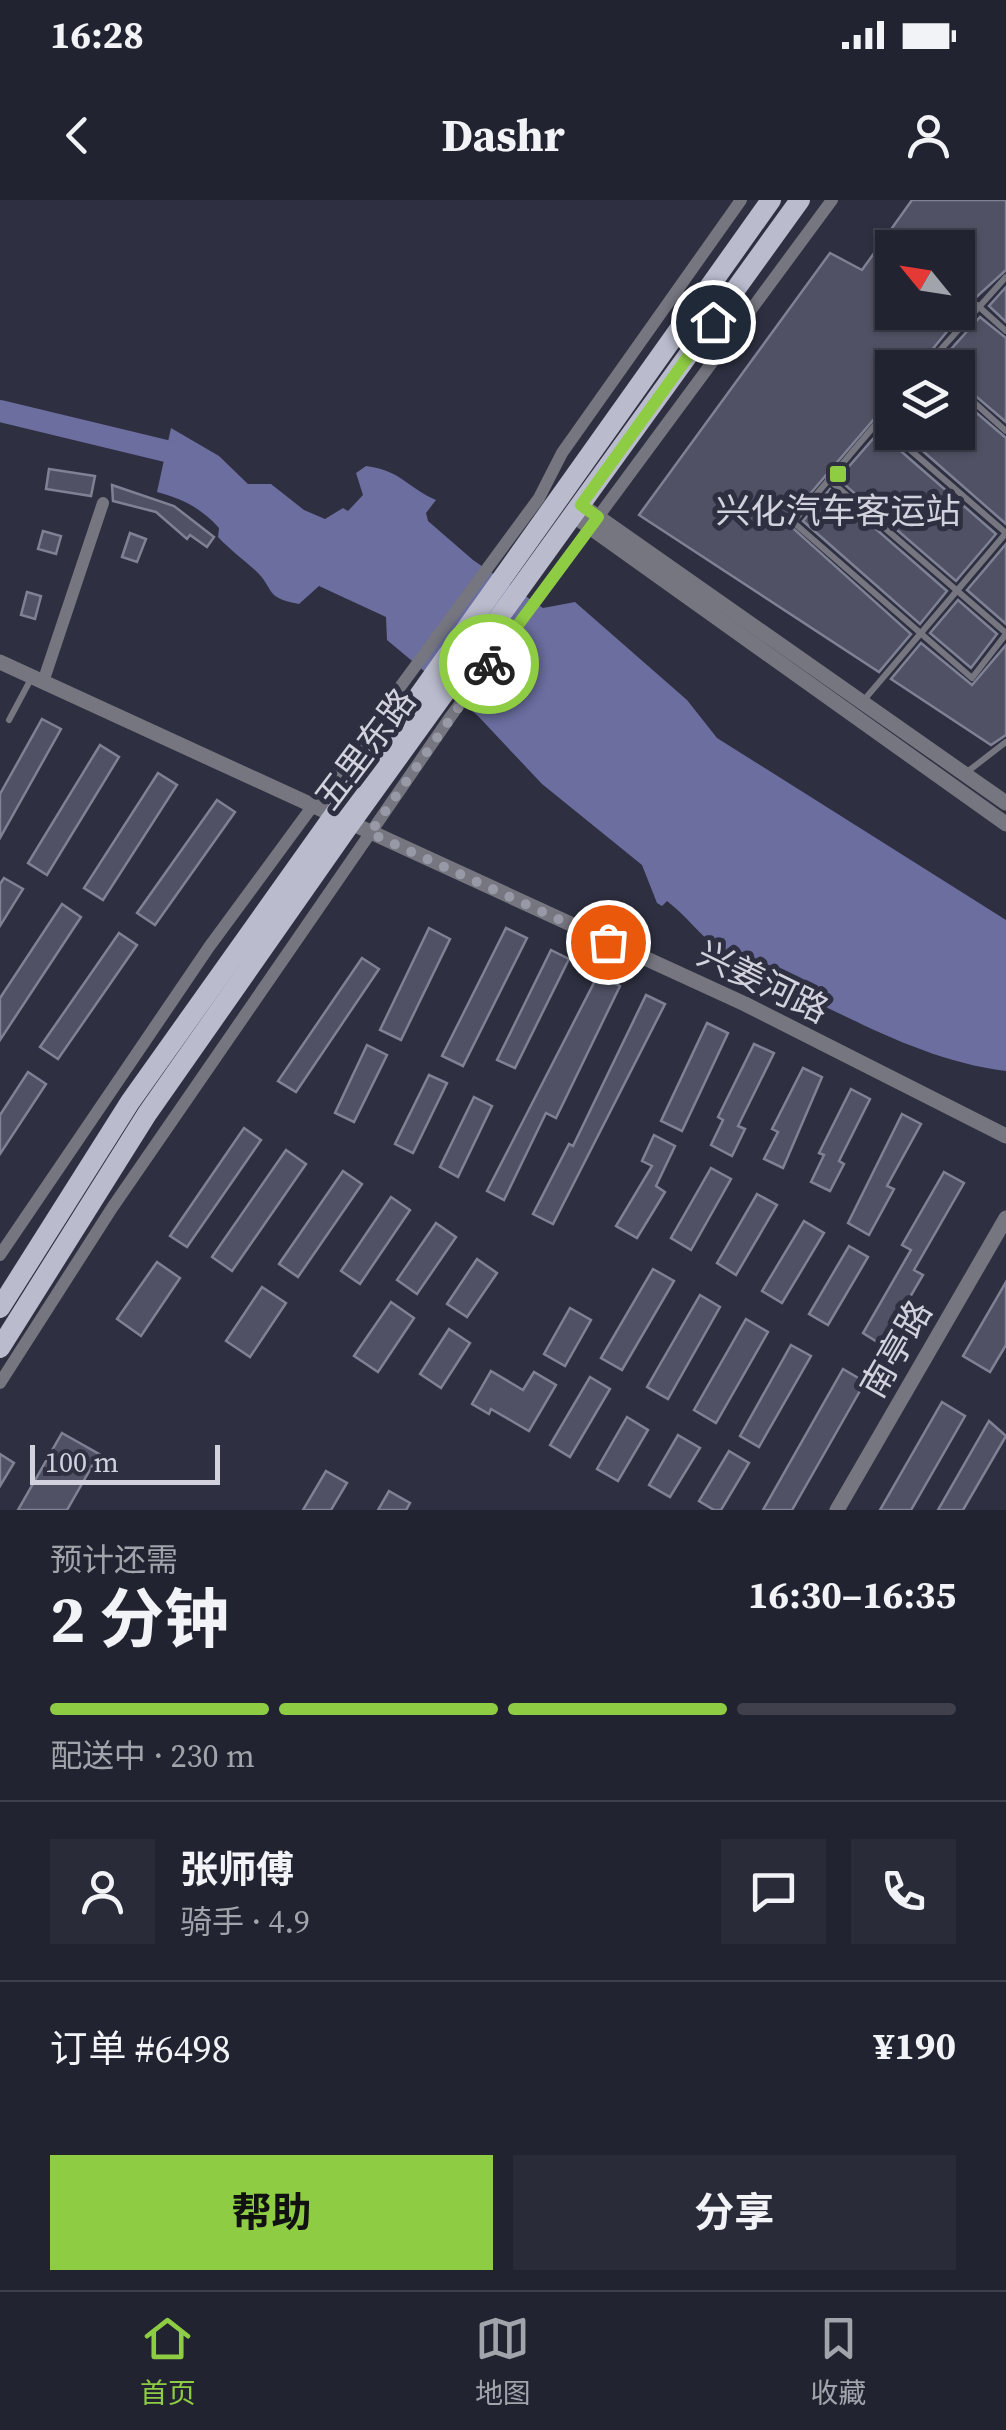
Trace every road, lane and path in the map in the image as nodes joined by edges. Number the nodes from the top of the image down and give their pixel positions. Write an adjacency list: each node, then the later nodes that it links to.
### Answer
1 (742, 200): 17 (street)
2 (771, 200): 17 (main road, 五里东路)
3 (800, 200): 15 (main road, 五里东路)
4 (832, 200): 15 (street)
5 (1006, 277): 6 (lane)
6 (978, 306): 7 (lane); 8 (lane)
7 (1006, 330)
8 (942, 350)
9 (975, 403): 11 (lane)
10 (875, 425): 13 (lane)
11 (1006, 431)
12 (910, 450): 16 (lane)
13 (828, 480): 18 (lane); 19 (lane)
14 (103, 504): 22 (street)
15 (585, 516): 17 (main road, 五里东路); 24 (street)
16 (1006, 533): 18 (lane)
17 (524, 569): 23 (main road, 五里东路); 23 (street)
18 (956, 590): 19 (lane); 20 (lane)
19 (919, 632): 20 (lane); 24 (lane)
20 (1006, 634)
21 (0, 662): 22 (street, 兴姜河路)
22 (38, 679): 25 (lane); 29 (street, 兴姜河路)
23 (429, 700): 29 (main road, 五里东路); 29 (street); 31 (street)
24 (858, 707): 27 (street); 30 (street)
25 (9, 720)
26 (1006, 742): 27 (lane)
27 (965, 774): 28 (street)
28 (1006, 803)
29 (332, 816): 31 (street, 兴姜河路); 34 (street); 35 (main road, 五里东路); 36 (main road, 五里东路)
30 (1006, 824)
31 (370, 833): 32 (street, 兴姜河路); 37 (street)
32 (1006, 1136)
33 (1006, 1218): 38 (street, 南亭路)
34 (0, 1255)
35 (0, 1308)
36 (0, 1348)
37 (0, 1384)
38 (838, 1510)

